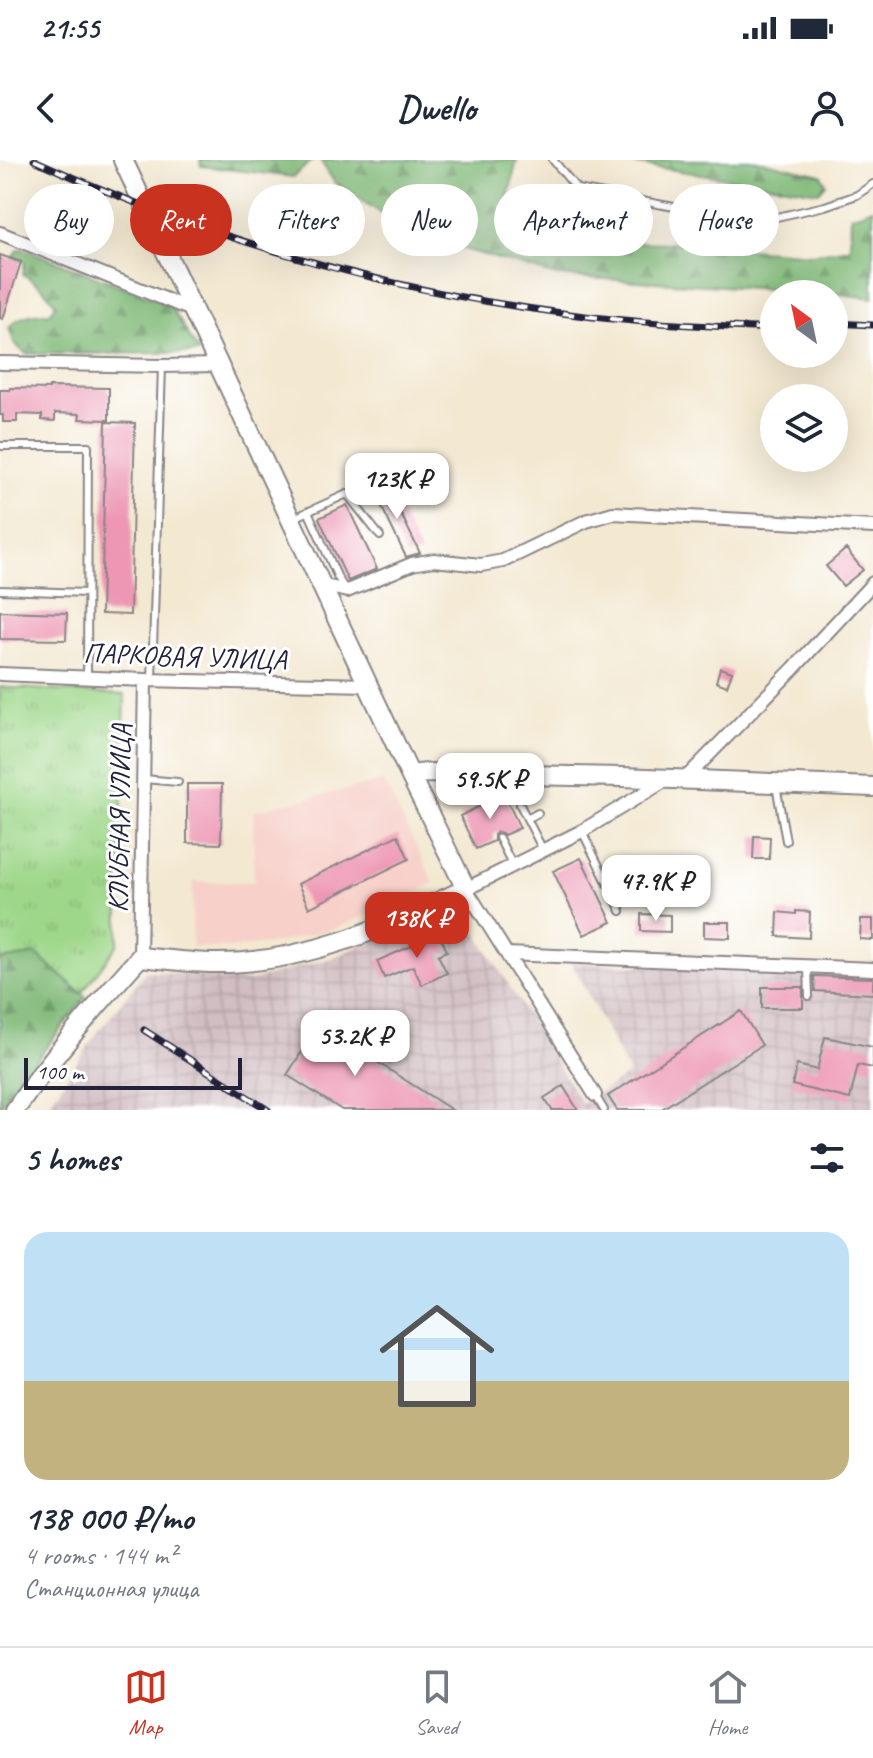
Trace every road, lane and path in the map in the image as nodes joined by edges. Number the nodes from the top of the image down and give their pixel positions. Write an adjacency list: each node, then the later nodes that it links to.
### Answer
1 (123, 160): 5 (street)
2 (553, 160): 3 (lane)
3 (873, 184)
4 (0, 233): 5 (street)
5 (192, 310): 7 (street)
6 (0, 363): 8 (street)
7 (218, 365): 8 (street); 10 (street)
8 (162, 366): 20 (lane)
9 (0, 446): 17 (lane)
10 (299, 516): 12 (lane); 13 (street)
11 (873, 527): 16 (street)
12 (380, 536)
13 (330, 581): 16 (street); 16 (lane); 21 (street)
14 (873, 583): 24 (street)
15 (0, 590): 17 (lane)
16 (347, 591)
17 (87, 593): 19 (lane)
18 (0, 674): 19 (street, ПАРКОВАЯ УЛИЦА)
19 (87, 677): 20 (street, ПАРКОВАЯ УЛИЦА)
20 (149, 680): 21 (street, ПАРКОВАЯ УЛИЦА); 23 (street, КЛУБНАЯ УЛИЦА)
21 (368, 685): 22 (street)
22 (410, 775): 24 (street); 36 (street)
23 (144, 779): 25 (lane); 39 (street, КЛУБНАЯ УЛИЦА)
24 (675, 780): 26 (street); 31 (street)
25 (178, 782)
26 (776, 784): 27 (street); 33 (lane)
27 (873, 787)
28 (520, 805): 30 (lane)
29 (538, 813): 30 (lane)
30 (527, 819): 34 (lane)
31 (582, 831): 34 (street); 37 (lane)
32 (499, 838): 35 (lane)
33 (786, 841)
34 (543, 850): 35 (street)
35 (513, 866): 36 (street)
36 (466, 889): 38 (street); 39 (street)
37 (621, 911)
38 (507, 954): 40 (street); 43 (street)
39 (140, 957): 44 (street)
40 (808, 966): 41 (street); 42 (lane)
41 (873, 969)
42 (809, 996)
43 (595, 1095): 45 (lane)
44 (15, 1110)
45 (604, 1110)

